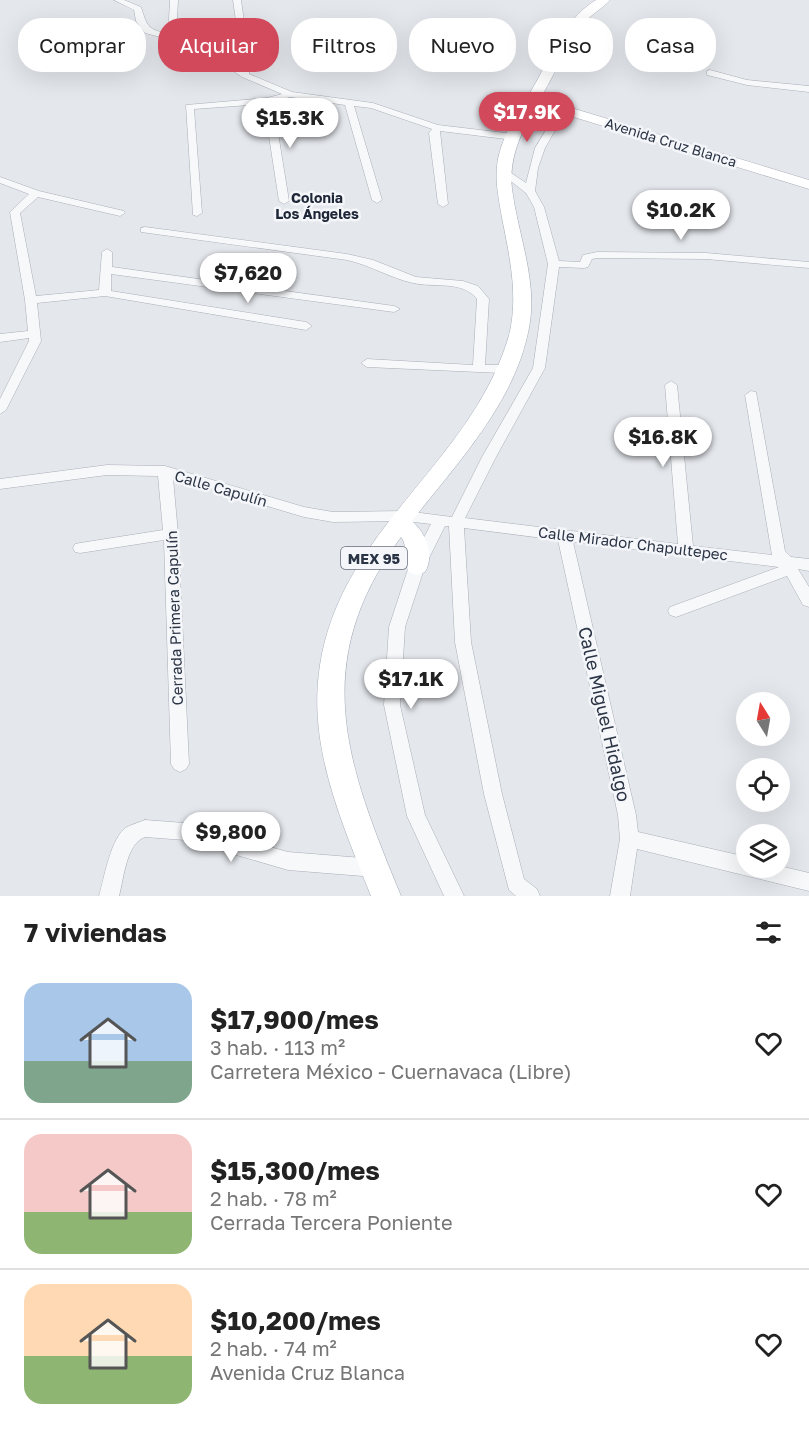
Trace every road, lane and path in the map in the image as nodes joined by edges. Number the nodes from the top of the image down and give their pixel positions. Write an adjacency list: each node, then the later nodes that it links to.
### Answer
1 (118, 0): 6 (street)
2 (174, 0): 5 (street)
3 (237, 0): 9 (street)
4 (604, 0): 12 (main road, MEX 95)
5 (173, 18)
6 (158, 33)
7 (241, 72): 9 (street)
8 (710, 73): 10 (street)
9 (245, 75): 11 (street)
10 (809, 89)
11 (290, 94): 13 (street); 14 (street)
12 (532, 100): 15 (main road, Avenida Cruz Blanca); 17 (main road, MEX 95)
13 (268, 101): 24 (street); 27 (street)
14 (348, 101): 16 (street); 23 (street)
15 (563, 109): 20 (main road, Avenida Cruz Blanca); 21 (street)
16 (437, 128): 17 (street); 25 (street)
17 (514, 137): 18 (main road, MEX 95)
18 (504, 172): 21 (street); 40 (main road, MEX 95)
19 (0, 180): 22 (street)
20 (809, 184)
21 (530, 191): 30 (street)
22 (36, 193): 26 (street); 34 (street)
23 (377, 200)
24 (284, 201)
25 (443, 204)
26 (120, 213)
27 (197, 213)
28 (145, 230): 41 (street)
29 (107, 252): 32 (street)
30 (554, 264): 31 (street); 48 (street)
31 (809, 265)
32 (106, 270): 33 (street); 35 (street)
33 (105, 293): 34 (street); 36 (street)
34 (31, 300): 37 (street)
35 (394, 309)
36 (306, 326)
37 (34, 334): 38 (street); 44 (street)
38 (0, 338)
39 (367, 363): 41 (street)
40 (509, 366): 41 (street); 47 (main road, MEX 95)
41 (479, 369)
42 (671, 385): 52 (street)
43 (751, 395): 55 (street)
44 (2, 404)
45 (165, 471): 46 (street, Calle Capulín); 47 (street, Calle Capulín); 49 (street, Cerrada Primera Capulín)
46 (0, 484)
47 (402, 520): 48 (street, Calle Capulín); 54 (main road); 61 (main road, MEX 95)
48 (448, 522): 50 (street, Calle Mirador Chapultepec); 54 (street); 67 (street)
49 (171, 534): 51 (street); 58 (street, Cerrada Primera Capulín)
50 (564, 534): 52 (street, Calle Mirador Chapultepec); 59 (street, Calle Miguel Hidalgo)
51 (80, 548)
52 (686, 548): 55 (street, Calle Mirador Chapultepec)
53 (809, 565): 55 (street, Calle Mirador Chapultepec)
54 (417, 566): 66 (street)
55 (788, 566): 56 (street); 57 (street)
56 (809, 601)
57 (676, 611)
58 (180, 764)
59 (629, 839): 60 (street); 68 (street, Calle Miguel Hidalgo)
60 (736, 864)
61 (375, 868): 64 (street); 65 (main road, MEX 95)
62 (790, 877): 63 (street)
63 (809, 882)
64 (108, 896)
65 (386, 896)
66 (454, 896)
67 (530, 896)
68 (620, 896)

